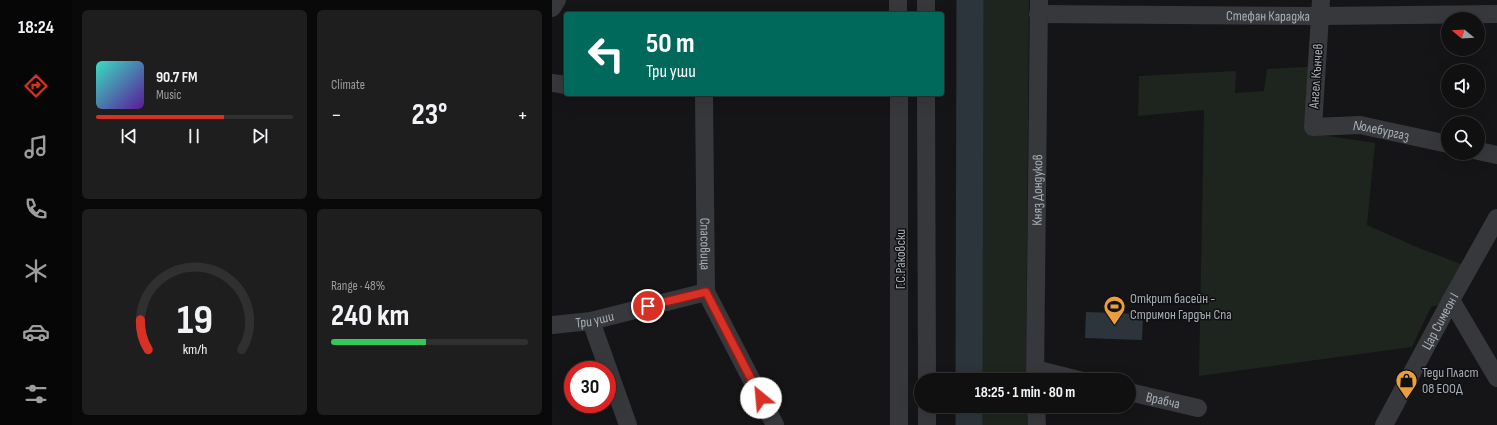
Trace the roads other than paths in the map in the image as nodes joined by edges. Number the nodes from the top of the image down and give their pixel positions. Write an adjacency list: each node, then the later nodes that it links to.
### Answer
1 (557, 0): 5 (street)
2 (898, 0): 7 (street)
3 (926, 0): 8 (street)
4 (1039, 7): 6 (street, Стефан Караджа); 26 (street, Княз Дондуков)
5 (552, 8)
6 (1321, 8): 9 (street, Стефан Караджа); 15 (street, Ангел Кънчев)
7 (898, 12)
8 (926, 12)
9 (1497, 14)
10 (552, 83): 11 (street)
11 (564, 85)
12 (704, 96): 21 (street, Спасовица)
13 (899, 96): 34 (street, Г.С.Раковски)
14 (926, 96): 25 (street, Г.С.Раковски)
15 (1313, 127): 16 (street, Люлебургаз)
16 (1441, 142)
17 (1485, 152): 18 (street)
18 (1497, 155)
19 (1497, 218): 20 (street, Цар Симеон I)
20 (1490, 246): 22 (street, Цар Симеон I)
21 (706, 292): 23 (street, Три уши); 33 (street, Спасовица)
22 (1451, 300): 27 (street); 37 (street, Цар Симеон I)
23 (591, 321): 24 (street, Три уши); 32 (street)
24 (552, 326)
25 (927, 373)
26 (1035, 373)
27 (1497, 378)
28 (1136, 394): 29 (street, Врабча)
29 (1198, 408)
30 (927, 413): 35 (street)
31 (1036, 413): 36 (street)
32 (628, 425)
33 (775, 425)
34 (899, 425)
35 (927, 425)
36 (1037, 425)
37 (1384, 425)

